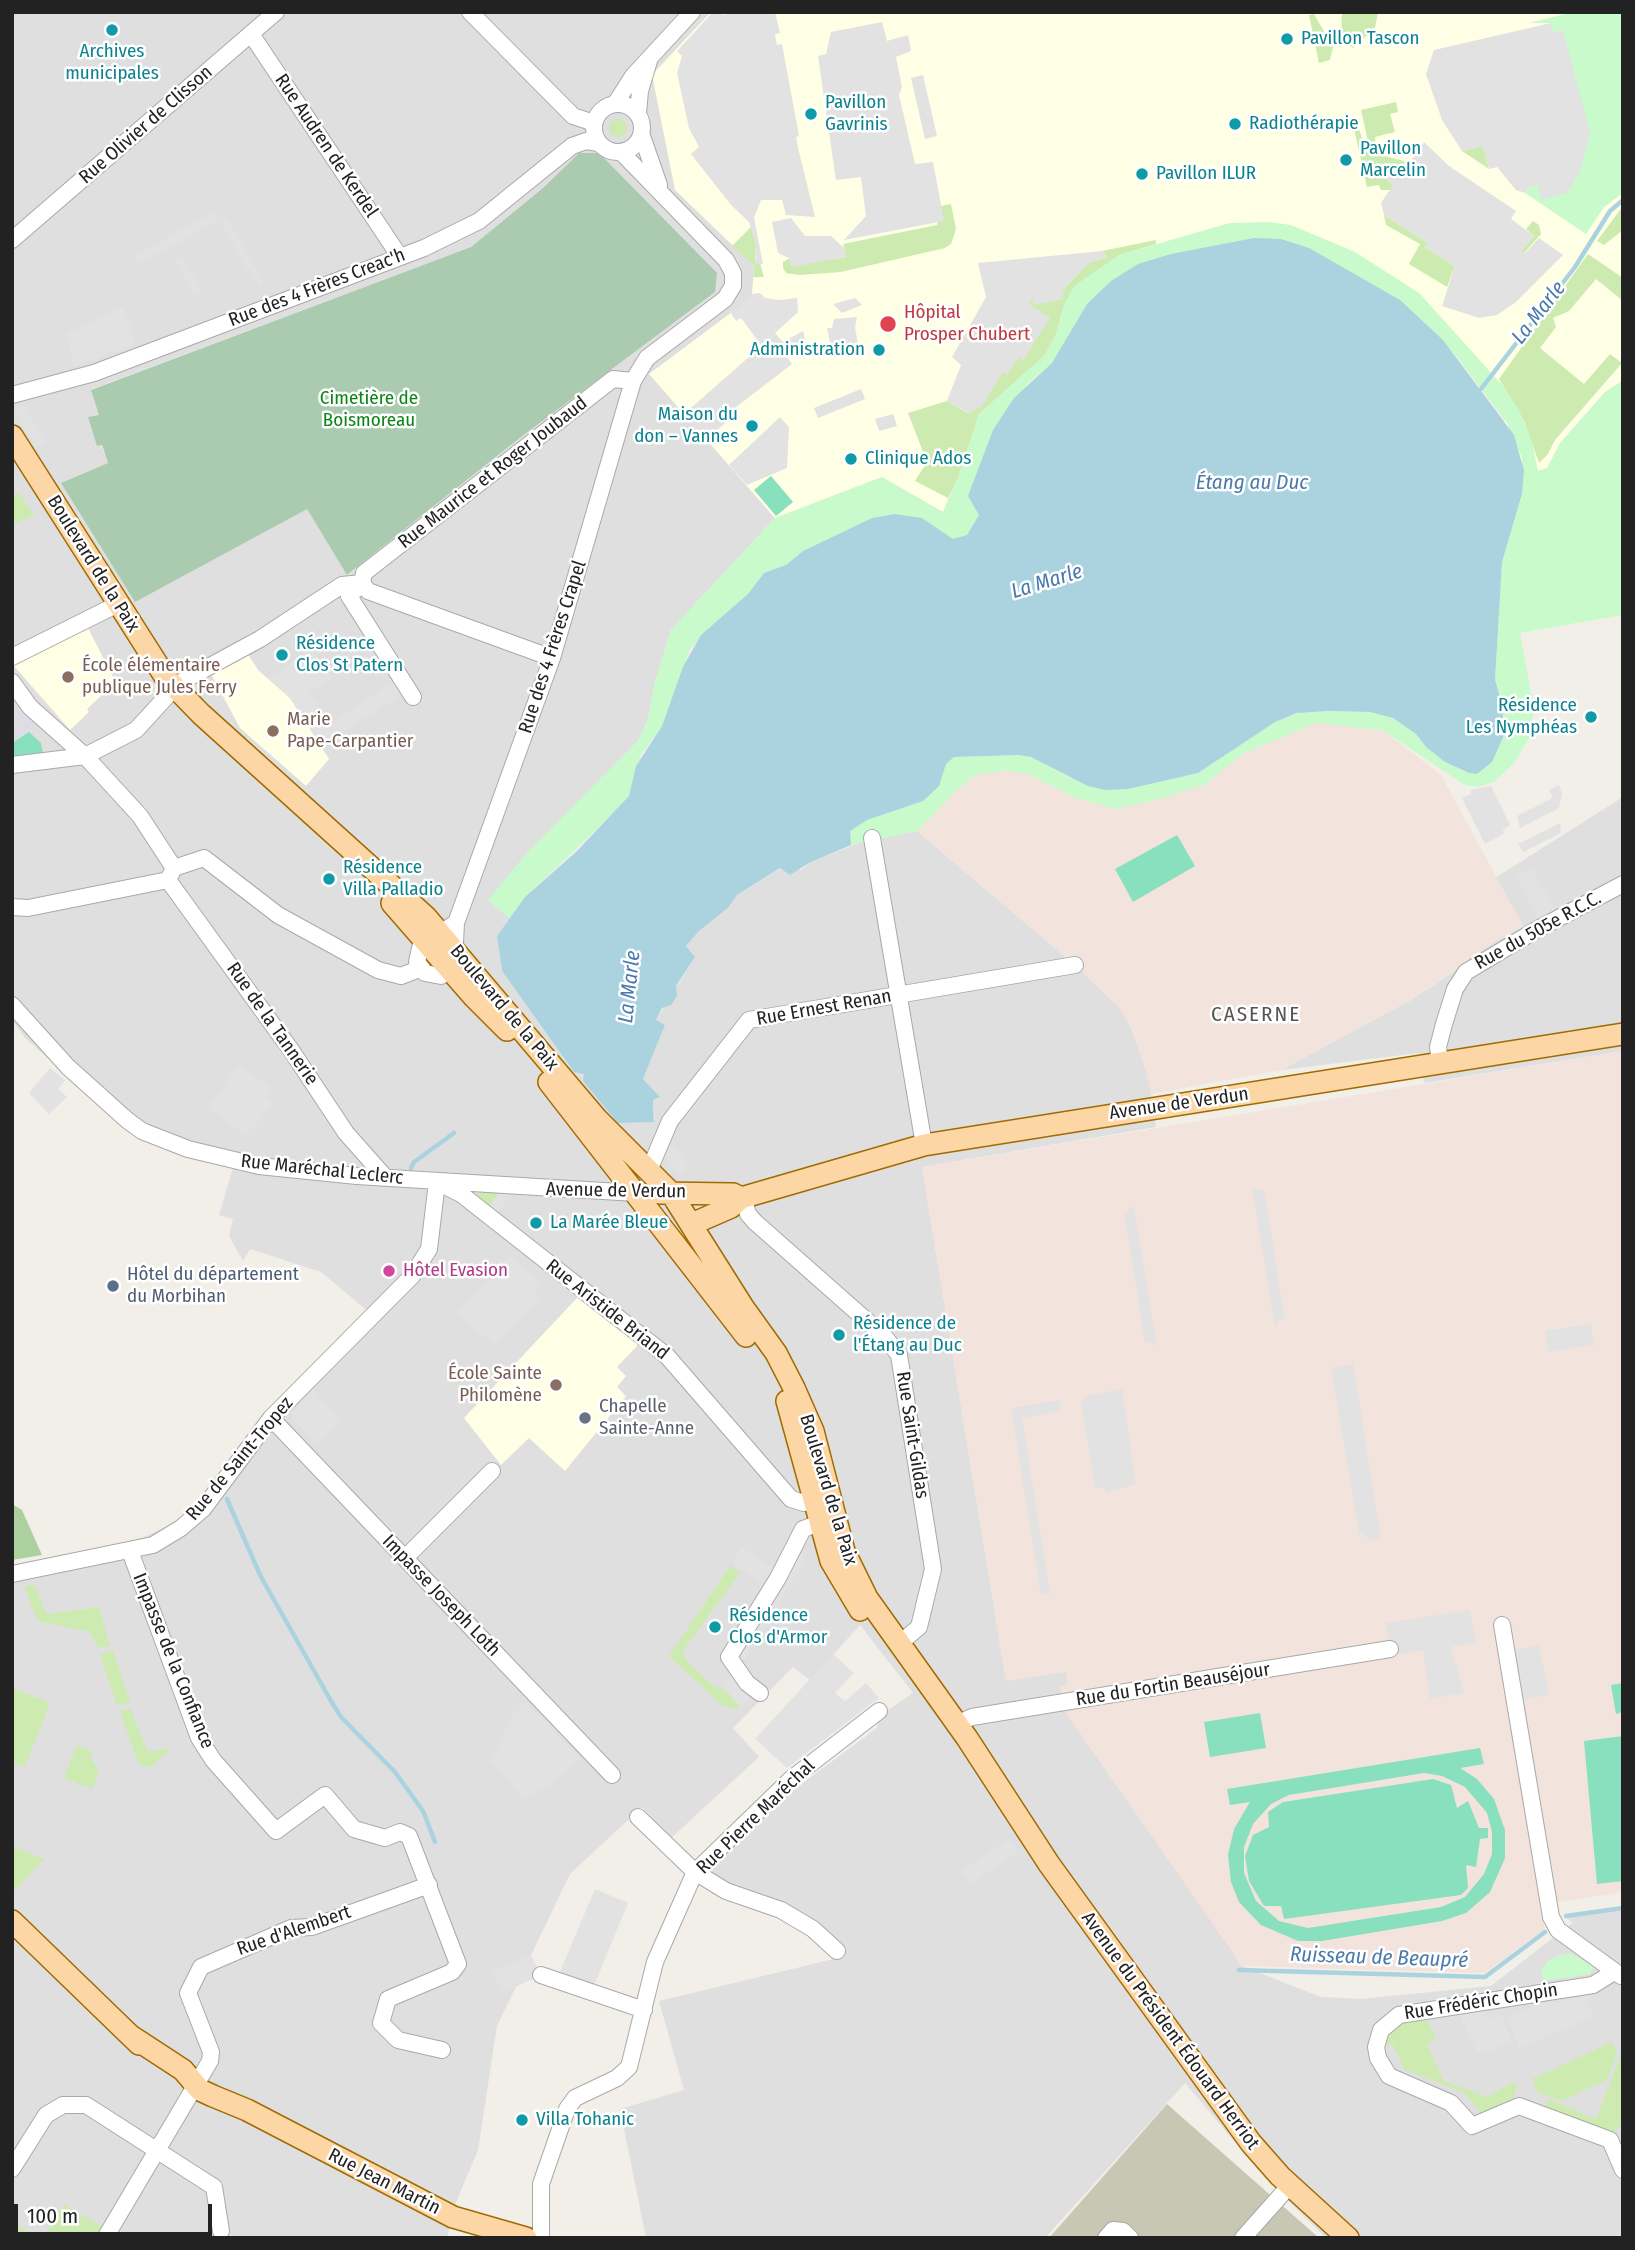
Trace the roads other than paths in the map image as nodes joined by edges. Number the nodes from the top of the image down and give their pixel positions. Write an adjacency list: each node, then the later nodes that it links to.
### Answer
1 (276, 12): 4 (street, Rue Olivier de Clisson)
2 (470, 12): 8 (street)
3 (692, 12): 5 (street)
4 (251, 34): 13 (street, Rue Olivier de Clisson); 14 (street, Rue Audren de Kerdel)
5 (651, 56): 6 (street); 7 (street)
6 (615, 104): 7 (street); 8 (street)
7 (638, 113): 9 (street)
8 (594, 123): 10 (street)
9 (642, 136): 11 (street); 12 (street)
10 (599, 143): 11 (street); 14 (street, Rue des 4 Frères Creac'h)
11 (621, 152): 12 (street)
12 (664, 197): 15 (street)
13 (14, 238)
14 (400, 257): 16 (street, Rue des 4 Frères Creac'h)
15 (637, 375): 19 (street, Rue Maurice et Roger Joubaud); 22 (street, Rue des 4 Frères Crapel)
16 (12, 394)
17 (12, 436): 24 (main road, Boulevard de la Paix)
18 (12, 454): 20 (main road, Boulevard de la Paix)
19 (362, 583): 22 (street); 24 (street); 25 (street)
20 (110, 608): 21 (street); 24 (main road, Boulevard de la Paix)
21 (12, 657)
22 (552, 659): 32 (street, Rue des 4 Frères Crapel)
23 (12, 682): 26 (street, Rue de la Tannerie)
24 (171, 691): 26 (street); 32 (main road, Boulevard de la Paix)
25 (413, 697)
26 (85, 756): 27 (street); 29 (street, Rue de la Tannerie)
27 (12, 765)
28 (872, 838): 36 (street)
29 (171, 874): 31 (street); 35 (street); 42 (street, Rue de la Tannerie)
30 (1623, 884): 39 (street, Rue du 505e R.C.C.)
31 (12, 907)
32 (441, 932): 33 (main road, Boulevard de la Paix); 35 (street, Rue des 4 Frères Crapel)
33 (453, 959): 35 (street); 41 (main road, Boulevard de la Paix); 45 (main road, Boulevard de la Paix)
34 (1075, 965): 36 (street, Rue Ernest Renan)
35 (419, 969)
36 (897, 995): 40 (street); 41 (street, Rue Ernest Renan)
37 (12, 1004): 42 (street, Rue Maréchal Leclerc)
38 (1623, 1034): 39 (main road, Avenue de Verdun)
39 (1440, 1063): 40 (main road, Avenue de Verdun)
40 (924, 1144): 46 (main road, Avenue de Verdun)
41 (650, 1168): 45 (main road, Boulevard de la Paix)
42 (385, 1177): 43 (street, Rue Maréchal Leclerc)
43 (437, 1182): 44 (street, Rue Maréchal Leclerc); 49 (street, Rue de Saint-Tropez); 51 (street, Rue Aristide Briand)
44 (533, 1189): 45 (street, Avenue de Verdun)
45 (653, 1193): 46 (main road, Avenue de Verdun); 47 (main road, Boulevard de la Paix); 48 (main road); 51 (main road, Boulevard de la Paix)
46 (742, 1197): 47 (main road, Avenue de Verdun); 58 (street, Rue Saint-Gildas)
47 (692, 1224): 48 (main road, Boulevard de la Paix)
48 (743, 1307): 51 (main road, Boulevard de la Paix)
49 (271, 1418): 53 (street, Rue de Saint-Tropez); 54 (street, Impasse Joseph Loth)
50 (492, 1471): 54 (street)
51 (822, 1499): 52 (main road, Boulevard de la Paix); 58 (main road, Boulevard de la Paix)
52 (820, 1523): 57 (main road, Boulevard de la Paix); 60 (street)
53 (130, 1552): 55 (street, Rue de Saint-Tropez); 67 (street, Impasse de la Confiance)
54 (405, 1558): 63 (street, Impasse Joseph Loth)
55 (12, 1574)
56 (1502, 1625): 70 (street)
57 (875, 1632): 64 (main road, Avenue du Président Édouard Herriot)
58 (899, 1644): 62 (main road, Avenue du Président Édouard Herriot)
59 (1390, 1649): 62 (street, Rue du Fortin Beauséjour)
60 (760, 1693)
61 (879, 1711): 66 (street, Rue Pierre Maréchal)
62 (956, 1724): 64 (main road, Avenue du Président Édouard Herriot)
63 (612, 1775)
64 (1012, 1809): 78 (main road, Avenue du Président Édouard Herriot)
65 (638, 1817): 66 (street)
66 (695, 1872): 69 (street); 72 (street, Rue Pierre Maréchal)
67 (429, 1885): 73 (street); 74 (street, Rue d'Alembert)
68 (12, 1921): 74 (main road, Rue Jean Martin)
69 (838, 1951)
70 (1619, 1974): 77 (street, Rue Frédéric Chopin)
71 (541, 1975): 72 (street)
72 (644, 2010): 82 (street, Rue Pierre Maréchal)
73 (442, 2050)
74 (195, 2082): 75 (street); 81 (main road, Rue Jean Martin)
75 (158, 2149): 76 (street); 79 (street); 80 (street)
76 (12, 2169)
77 (1623, 2170)
78 (1290, 2185): 85 (street); 86 (main road, Avenue du Président Édouard Herriot)
79 (221, 2231)
80 (106, 2238)
81 (526, 2238)
82 (541, 2238)
83 (1106, 2238): 84 (street)
84 (1130, 2238)
85 (1243, 2238)
86 (1348, 2238)

